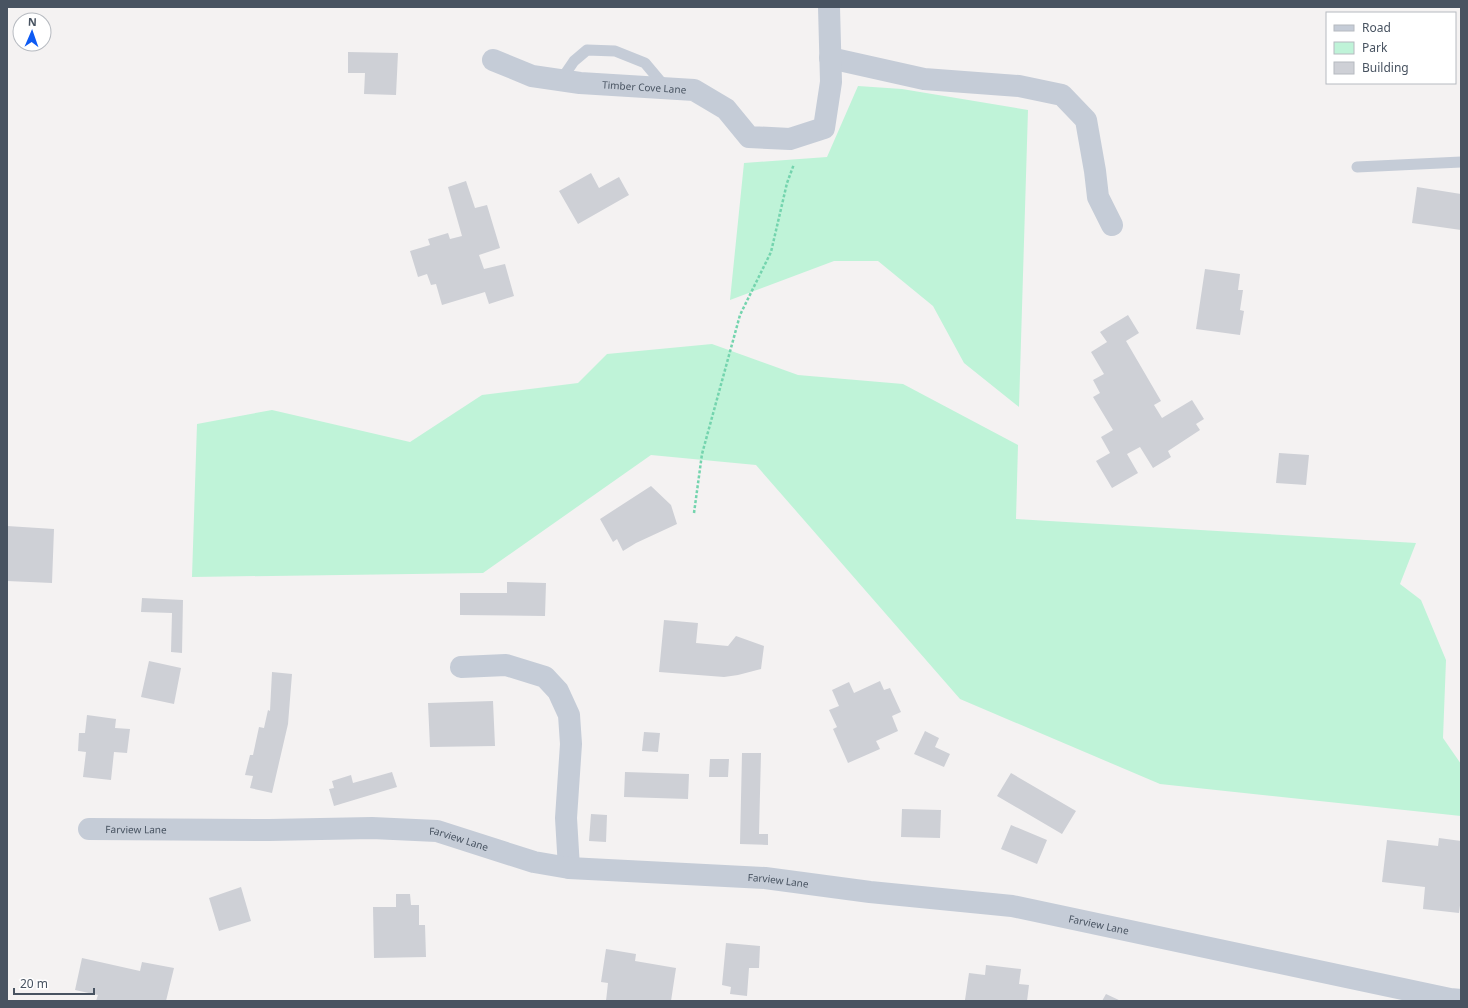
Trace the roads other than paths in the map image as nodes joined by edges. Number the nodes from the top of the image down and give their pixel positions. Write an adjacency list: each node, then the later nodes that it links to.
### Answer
1 (829, 7): 2 (street, Timber Cove Lane)
2 (830, 58): 5 (street, Timber Cove Lane); 8 (street)
3 (493, 60): 4 (street, Timber Cove Lane)
4 (561, 80): 5 (street, Timber Cove Lane); 5 (lane)
5 (666, 88)
6 (1461, 162): 7 (lane)
7 (1357, 167)
8 (1112, 225)
9 (461, 668): 11 (street)
10 (89, 829): 11 (street, Farview Lane)
11 (569, 868): 12 (street, Farview Lane)
12 (1461, 1000)

